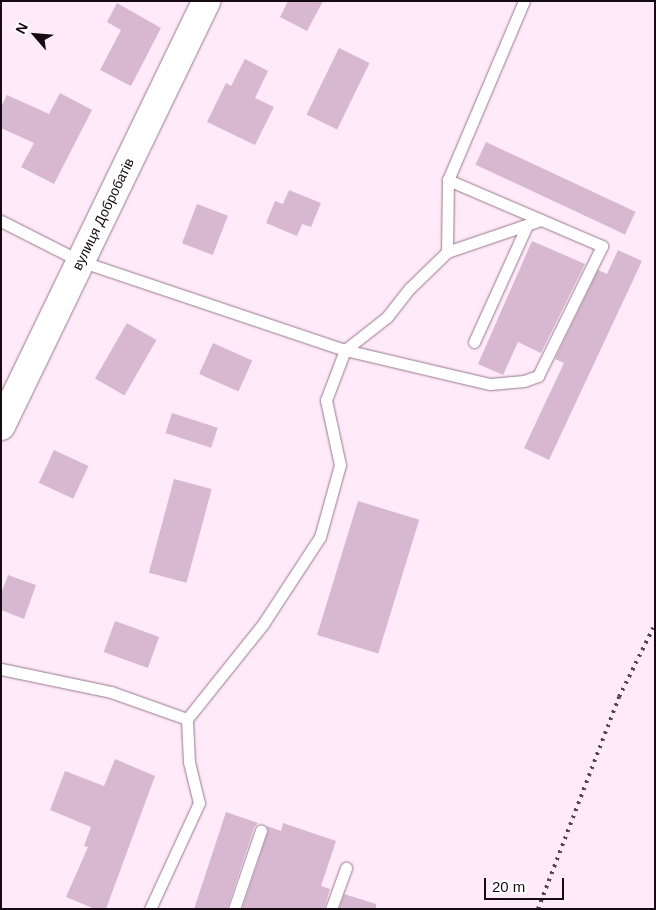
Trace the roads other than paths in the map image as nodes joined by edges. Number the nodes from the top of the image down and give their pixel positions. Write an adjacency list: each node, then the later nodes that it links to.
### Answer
1 (206, 1): 8 (street, вулиця Добробатів)
2 (524, 1): 3 (lane)
3 (448, 180): 4 (lane); 7 (lane)
4 (541, 220): 6 (lane); 10 (lane)
5 (1, 221): 8 (lane)
6 (527, 225): 7 (lane); 9 (lane)
7 (447, 252): 10 (lane)
8 (80, 261): 10 (lane); 11 (street, вулиця Добробатів)
9 (474, 342)
10 (345, 350): 13 (lane)
11 (1, 426)
12 (1, 669): 13 (lane)
13 (187, 719): 16 (lane)
14 (261, 830): 17 (lane)
15 (346, 868): 18 (lane)
16 (150, 909)
17 (234, 909)
18 (331, 909)

